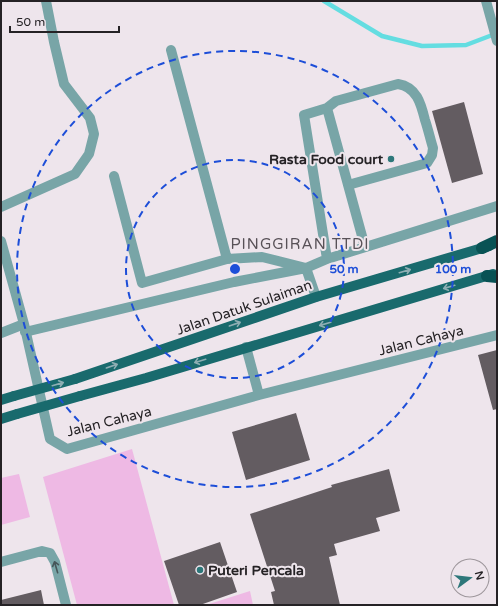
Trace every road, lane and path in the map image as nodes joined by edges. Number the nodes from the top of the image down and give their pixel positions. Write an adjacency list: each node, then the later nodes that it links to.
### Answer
1 (46, 1): 9 (street)
2 (486, 1): 3 (street)
3 (497, 41)
4 (171, 50): 14 (street)
5 (327, 108): 7 (street); 7 (street); 15 (street)
6 (114, 176): 14 (street)
7 (348, 185): 12 (street)
8 (497, 206): 12 (street)
9 (1, 207)
10 (1, 241): 19 (street, Jalan Cahaya)
11 (497, 243): 13 (highway)
12 (365, 247): 15 (street)
13 (482, 248): 18 (main road, Jalan Datuk Sulaiman, one-way to 13)
14 (227, 259): 16 (street)
15 (327, 259): 16 (street)
16 (306, 268): 18 (street); 19 (street)
17 (494, 275): 22 (main road, one-way to 22)
18 (316, 297): 24 (main road, Jalan Datuk Sulaiman, one-way to 18, bridge)
19 (24, 328): 20 (street); 23 (street, Jalan Cahaya)
20 (1, 333)
21 (497, 335): 23 (street, Jalan Cahaya)
22 (246, 347): 23 (street); 25 (main road, one-way to 25, bridge)
23 (259, 396)
24 (1, 400)
25 (1, 419)
26 (1, 562): 27 (street, one-way to 26)
27 (66, 605)

